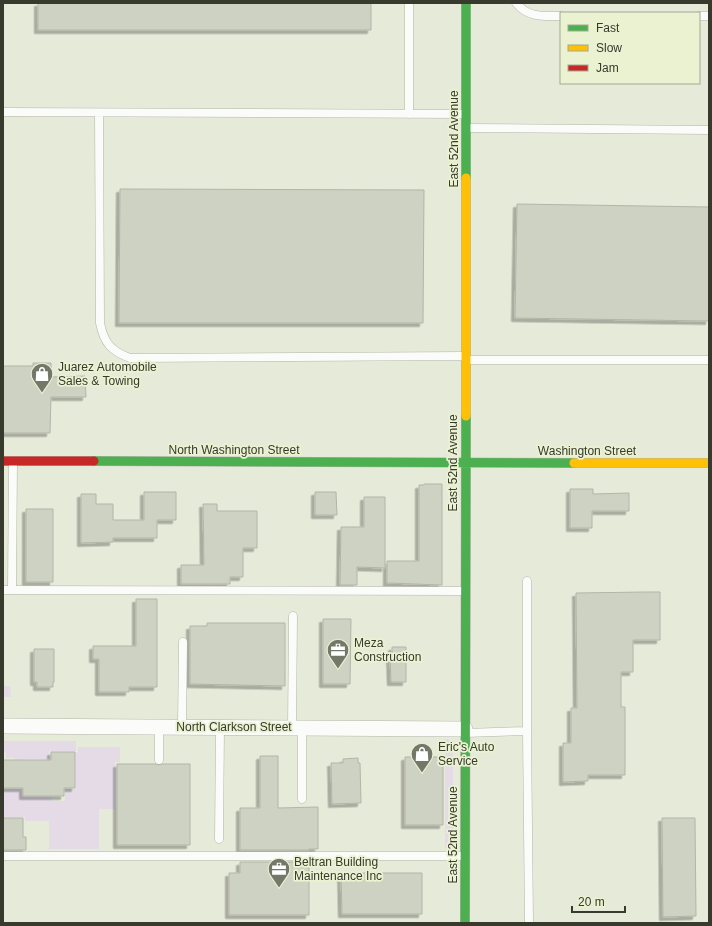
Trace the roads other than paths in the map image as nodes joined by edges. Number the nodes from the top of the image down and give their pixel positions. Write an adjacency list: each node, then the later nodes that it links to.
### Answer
1 (410, 3): 7 (lane)
2 (466, 3): 8 (street, East 52nd Avenue)
3 (516, 3): 4 (lane)
4 (560, 16)
5 (3, 112): 6 (lane)
6 (99, 113): 7 (lane); 11 (lane)
7 (410, 114): 8 (lane)
8 (466, 114): 9 (street, East 52nd Avenue)
9 (466, 128): 10 (lane); 11 (street, East 52nd Avenue)
10 (709, 130)
11 (465, 358): 12 (lane); 15 (street, East 52nd Avenue)
12 (709, 360)
13 (3, 461): 14 (street, North Washington Street)
14 (13, 461): 15 (street, North Washington Street); 19 (lane)
15 (466, 463): 16 (street, Washington Street); 20 (street, East 52nd Avenue)
16 (709, 463)
17 (527, 581): 29 (lane)
18 (3, 590): 19 (lane)
19 (12, 590): 20 (lane)
20 (465, 591): 28 (street, East 52nd Avenue)
21 (293, 616): 27 (lane)
22 (183, 642): 25 (lane)
23 (3, 726): 24 (street, North Clarkson Street)
24 (159, 727): 25 (street, North Clarkson Street); 30 (lane)
25 (182, 727): 26 (street, North Clarkson Street)
26 (220, 727): 27 (street, North Clarkson Street); 32 (lane)
27 (297, 728): 28 (street, North Clarkson Street); 31 (lane)
28 (465, 731): 29 (lane); 34 (street, East 52nd Avenue)
29 (527, 731): 36 (lane)
30 (159, 760)
31 (302, 799)
32 (219, 839)
33 (3, 856): 34 (lane)
34 (465, 856): 35 (street, East 52nd Avenue)
35 (465, 923)
36 (529, 923)

